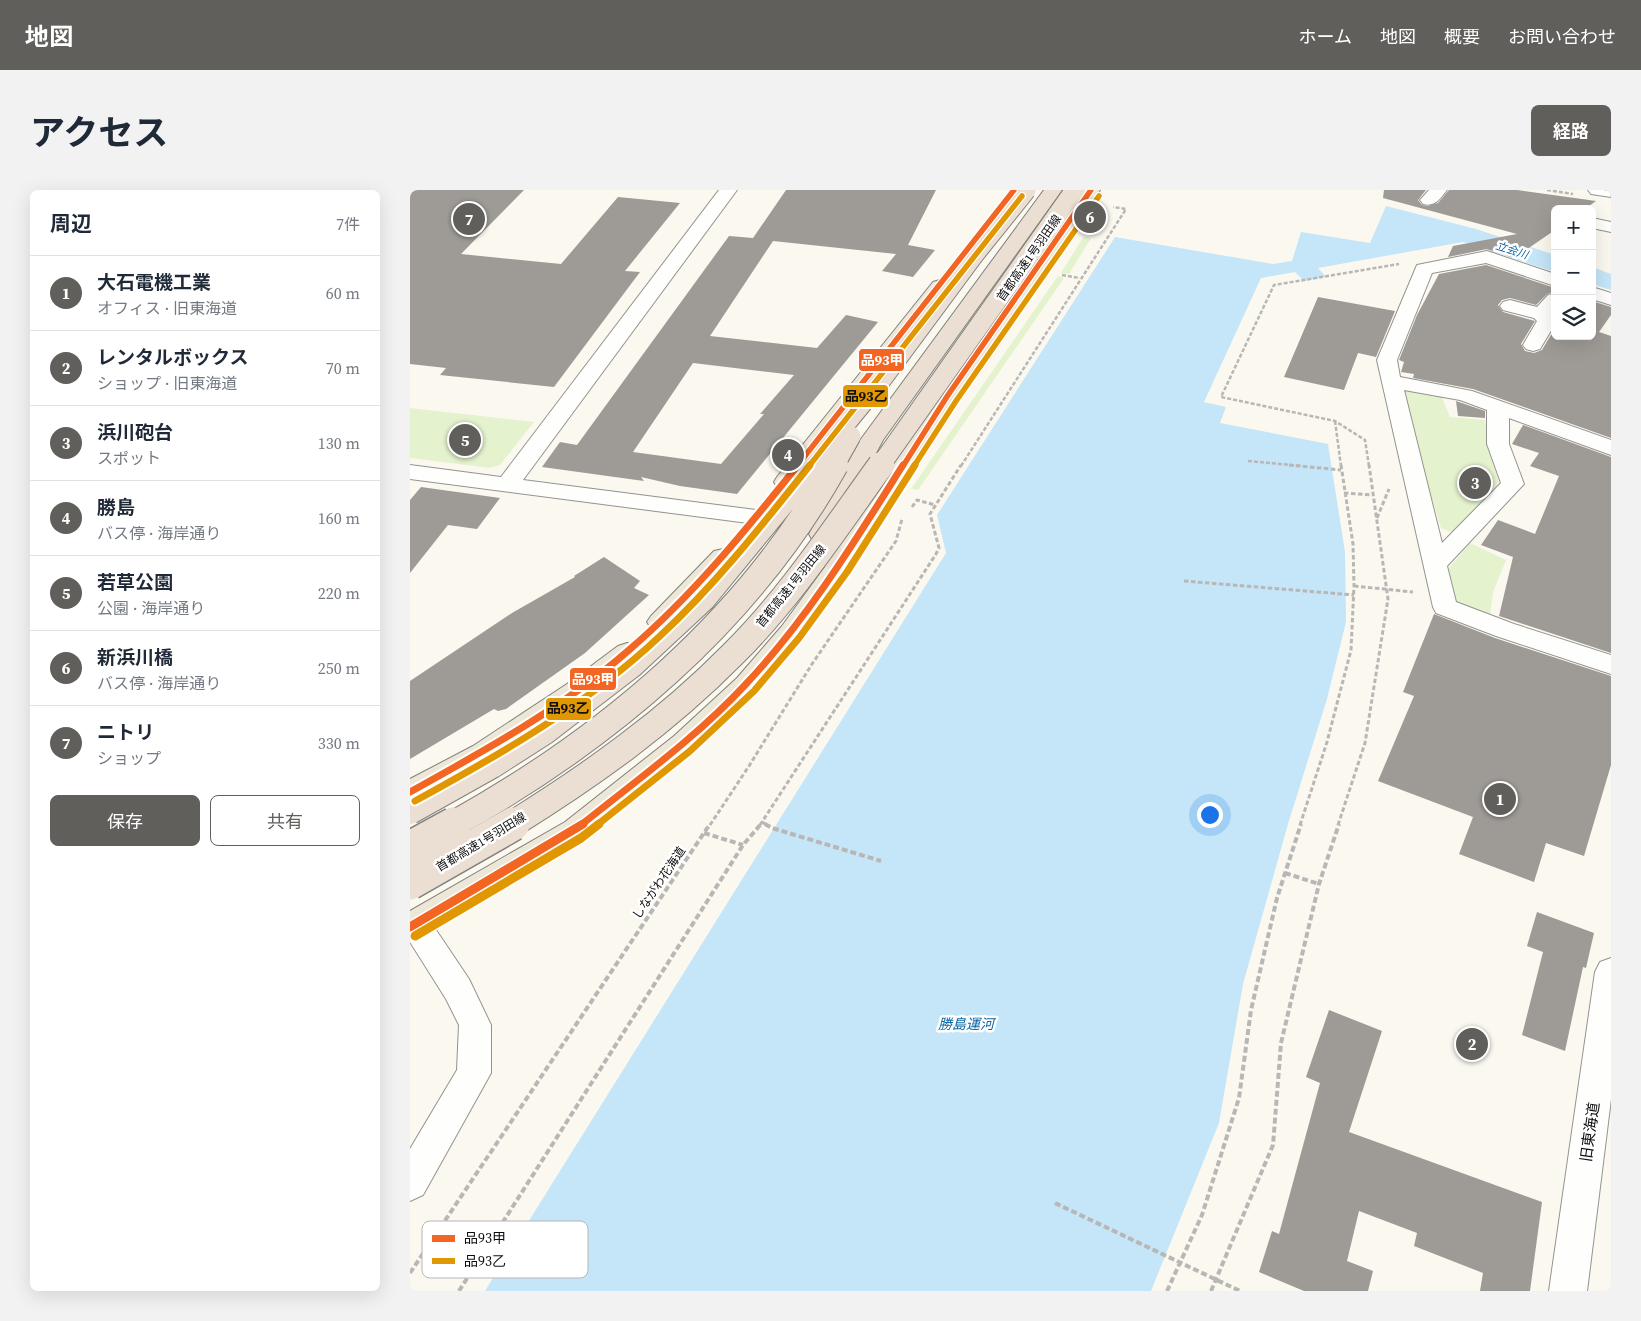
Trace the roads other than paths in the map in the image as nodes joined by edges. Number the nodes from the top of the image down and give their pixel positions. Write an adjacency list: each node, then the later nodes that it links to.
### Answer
1 (728, 190): 19 (street)
2 (1014, 190): 26 (main road)
3 (1026, 190): 21 (highway, bridge)
4 (1053, 190): 28 (highway)
5 (1075, 190): 33 (highway, 首都高速1号羽田線, bridge)
6 (1091, 190): 28 (main road)
7 (1597, 190): 8 (street)
8 (1611, 192)
9 (1596, 224): 10 (street)
10 (1611, 227)
11 (1551, 279): 20 (street)
12 (1596, 294): 13 (street)
13 (1611, 299)
14 (1551, 303): 16 (street)
15 (1510, 306): 16 (street)
16 (1540, 314): 17 (street)
17 (1533, 345)
18 (565, 372): 19 (street)
19 (590, 375): 25 (street)
20 (1391, 381): 22 (street); 27 (street)
21 (879, 382): 31 (highway, bridge); 32 (highway, bridge)
22 (1498, 408): 23 (street); 27 (street)
23 (1611, 448)
24 (410, 472): 25 (street)
25 (507, 485): 26 (street)
26 (756, 517): 30 (main road)
27 (1434, 564): 29 (street)
28 (839, 566): 34 (main road)
29 (1611, 665)
30 (410, 792)
31 (410, 811)
32 (410, 848)
33 (410, 883)
34 (413, 926): 36 (street)
35 (1611, 972): 37 (street, 旧東海道)
36 (410, 1183)
37 (1568, 1291)

